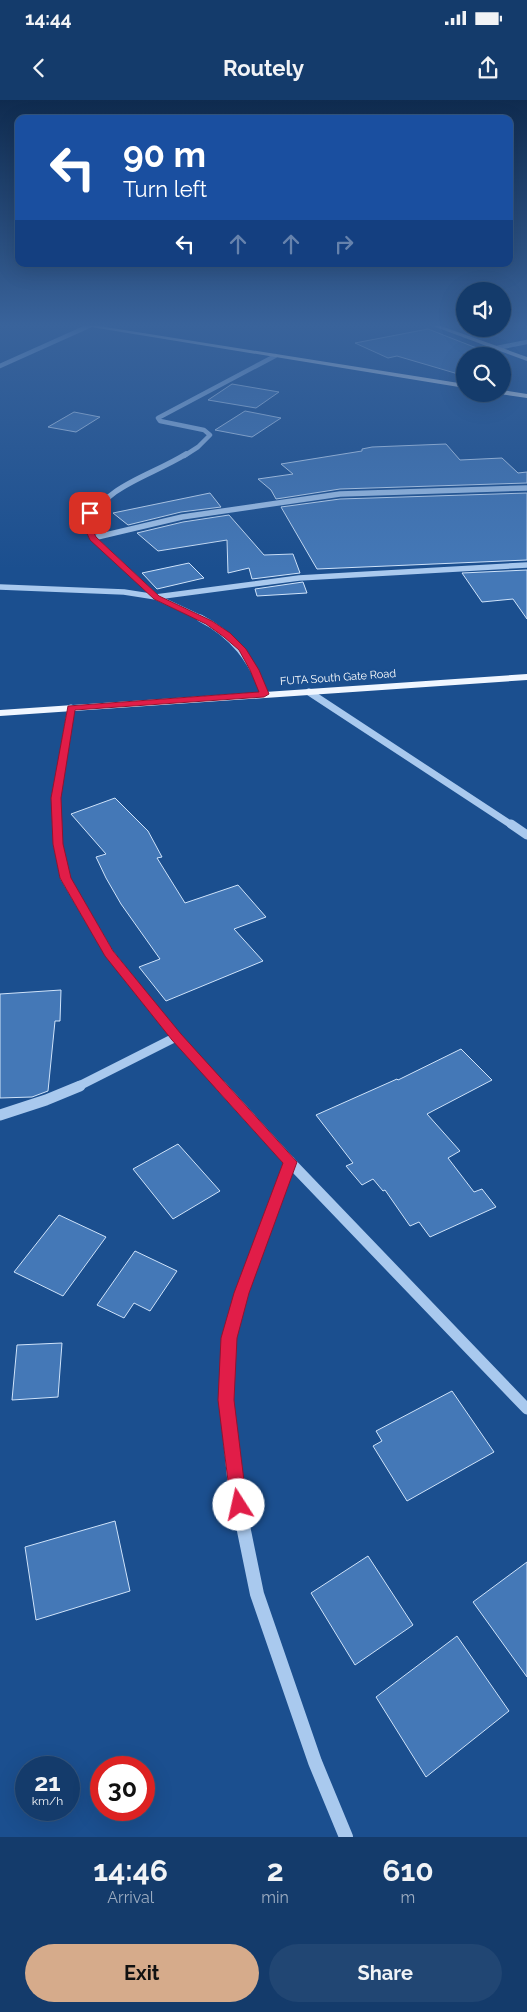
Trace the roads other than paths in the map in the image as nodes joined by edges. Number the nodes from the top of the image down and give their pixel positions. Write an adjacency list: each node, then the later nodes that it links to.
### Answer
1 (179, 407): 3 (street)
2 (527, 488): 3 (street)
3 (93, 538): 6 (street)
4 (527, 565): 6 (street)
5 (0, 587): 6 (street)
6 (156, 597): 9 (street)
7 (527, 677): 8 (main road, FUTA South Gate Road)
8 (309, 692): 9 (main road, FUTA South Gate Road); 12 (street)
9 (264, 694): 10 (main road, FUTA South Gate Road)
10 (71, 708): 11 (main road, FUTA South Gate Road); 13 (street)
11 (0, 713)
12 (527, 836)
13 (176, 1037): 14 (street); 15 (street)
14 (0, 1115)
15 (290, 1162): 16 (street); 17 (street)
16 (527, 1409)
17 (346, 1837)

